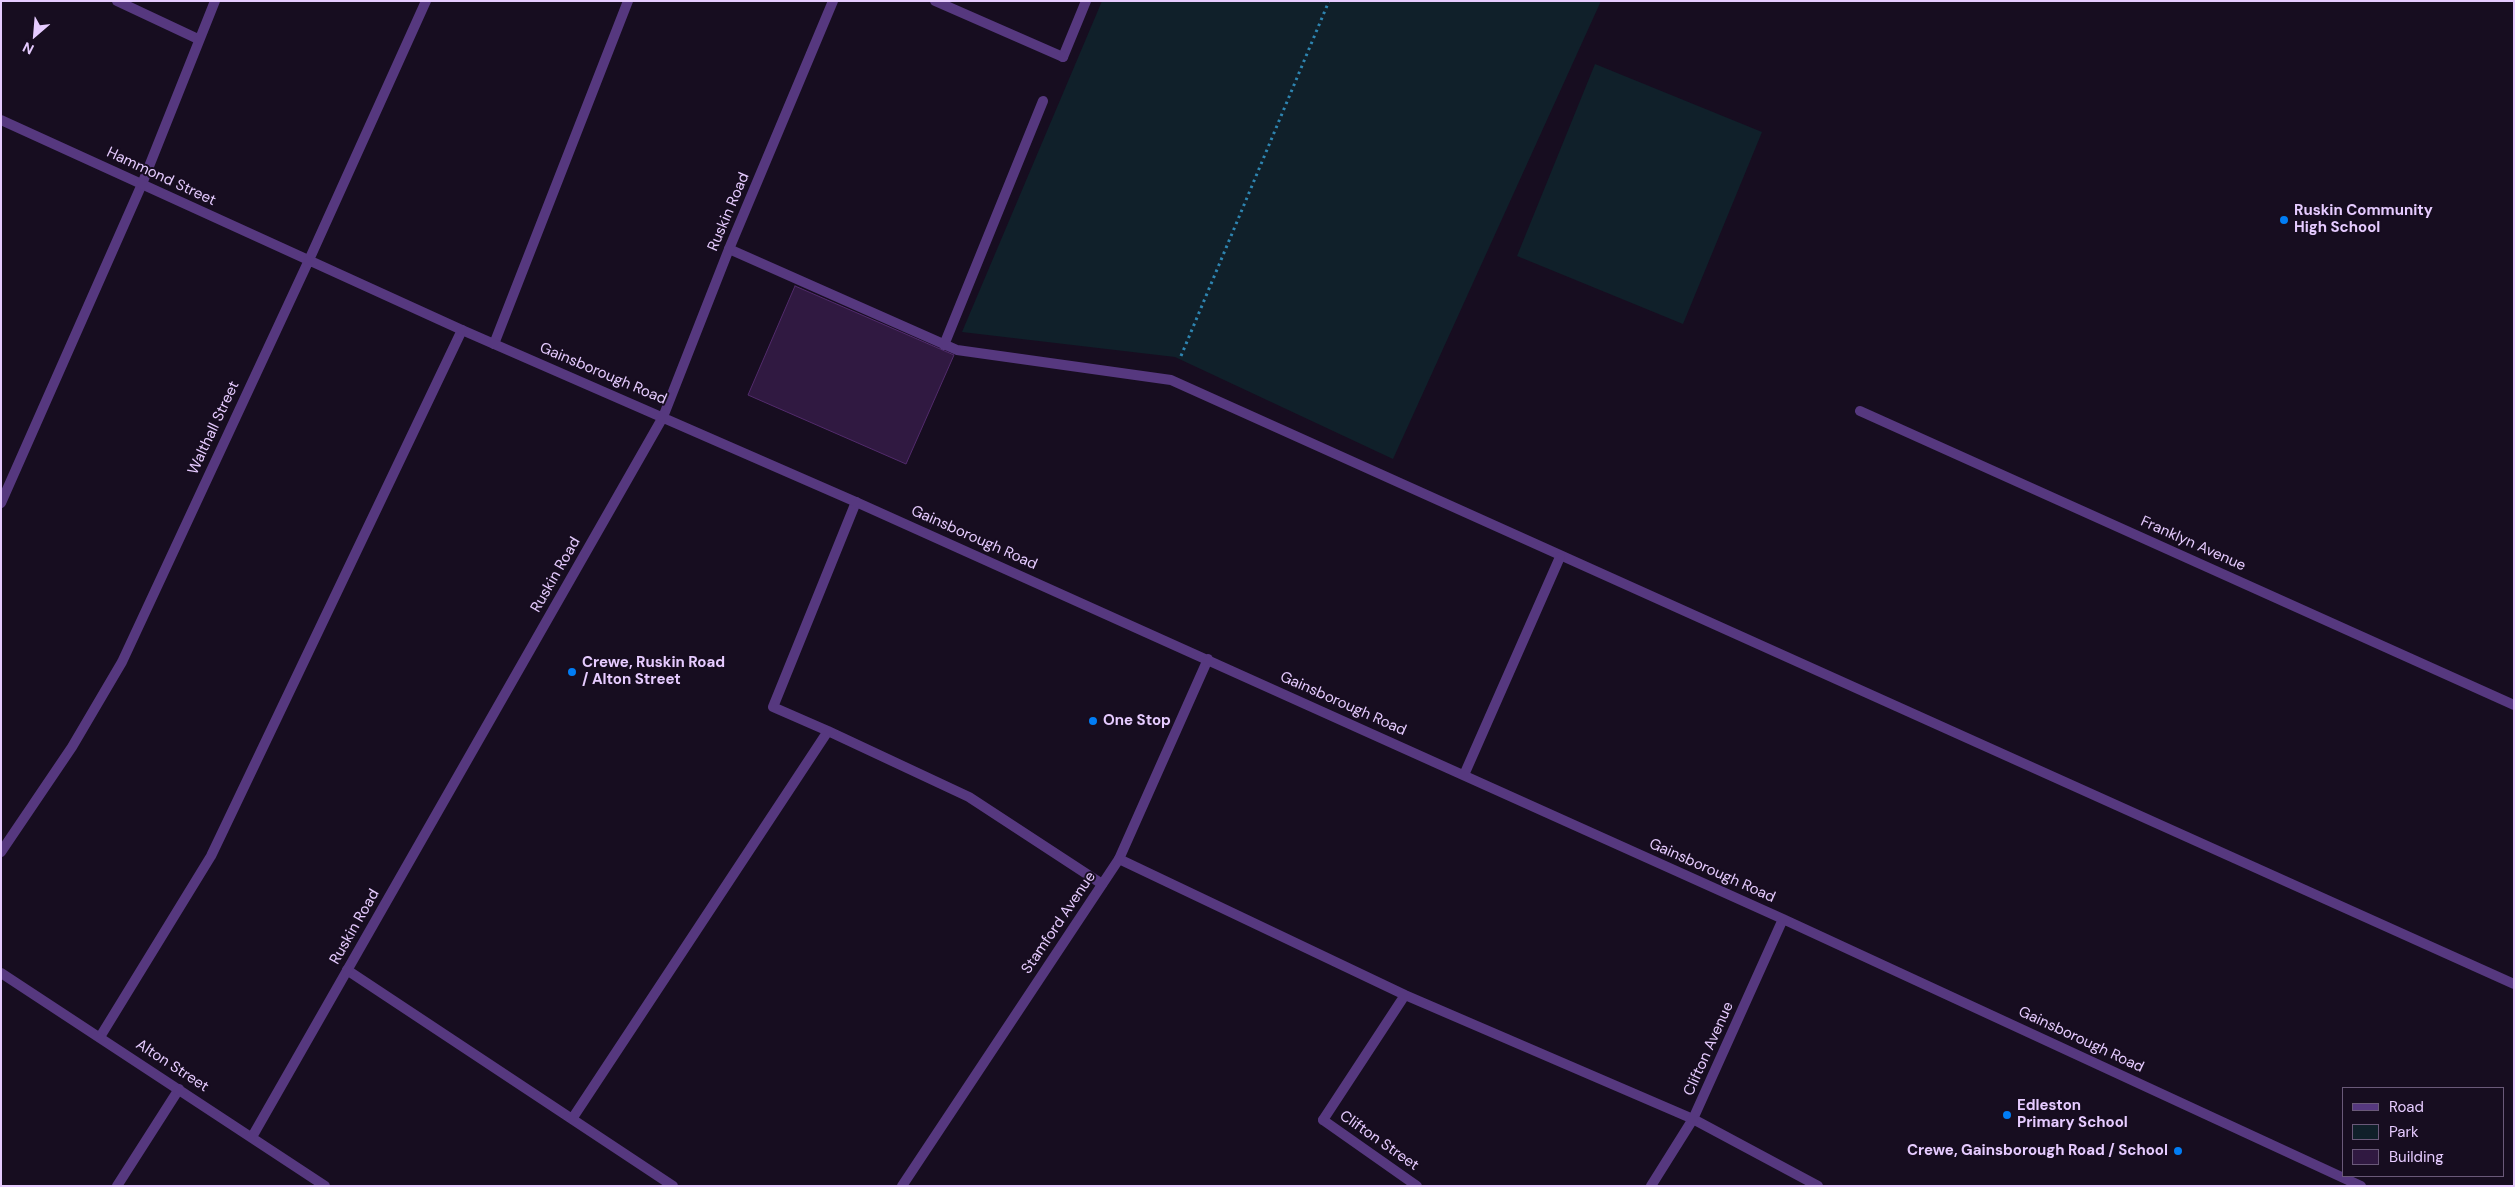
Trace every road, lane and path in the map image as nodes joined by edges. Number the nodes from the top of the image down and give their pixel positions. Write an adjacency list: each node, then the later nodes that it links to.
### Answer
1 (117, 1): 9 (street)
2 (215, 1): 9 (street)
3 (426, 1): 14 (street, Walthall Street)
4 (628, 1): 16 (street)
5 (833, 1): 13 (street, Ruskin Road)
6 (935, 1): 7 (street)
7 (1086, 1)
8 (1328, 1): 18 (path)
9 (198, 39): 12 (street)
10 (1044, 101): 17 (street)
11 (1, 120): 12 (street, Hammond Street)
12 (142, 184): 14 (street, Hammond Street); 22 (street)
13 (729, 249): 17 (street); 20 (street, Ruskin Road)
14 (309, 260): 15 (street, Gainsborough Road); 28 (street, Walthall Street)
15 (462, 330): 16 (street, Gainsborough Road); 36 (street)
16 (494, 344): 20 (street, Gainsborough Road)
17 (944, 345): 18 (street)
18 (1171, 380): 23 (street)
19 (1860, 411): 25 (street, Franklyn Avenue)
20 (663, 417): 21 (street, Gainsborough Road); 32 (street, Ruskin Road)
21 (856, 502): 24 (street, Gainsborough Road); 26 (street)
22 (1, 503)
23 (1560, 557): 27 (street); 34 (street)
24 (1208, 659): 27 (street, Gainsborough Road); 29 (street, Stamford Avenue)
25 (2514, 705)
26 (828, 731): 30 (street); 38 (street)
27 (1464, 775): 31 (street, Gainsborough Road)
28 (1, 852)
29 (1119, 859): 30 (street, Stamford Avenue); 35 (street)
30 (1102, 884): 44 (street, Stamford Avenue)
31 (1783, 919): 39 (street, Clifton Avenue); 48 (street, Gainsborough Road)
32 (347, 970): 38 (street); 40 (street, Ruskin Road)
33 (1, 973): 36 (street, Alton Street)
34 (2514, 984)
35 (1405, 996): 39 (street); 45 (street, Clifton Street)
36 (100, 1037): 37 (street, Alton Street)
37 (179, 1089): 40 (street, Alton Street); 41 (street)
38 (572, 1119): 43 (street)
39 (1693, 1119): 46 (street, Clifton Avenue); 47 (street)
40 (252, 1138): 42 (street, Alton Street)
41 (117, 1186)
42 (325, 1186)
43 (673, 1186)
44 (902, 1186)
45 (1417, 1186)
46 (1651, 1186)
47 (1818, 1186)
48 (2361, 1186)

